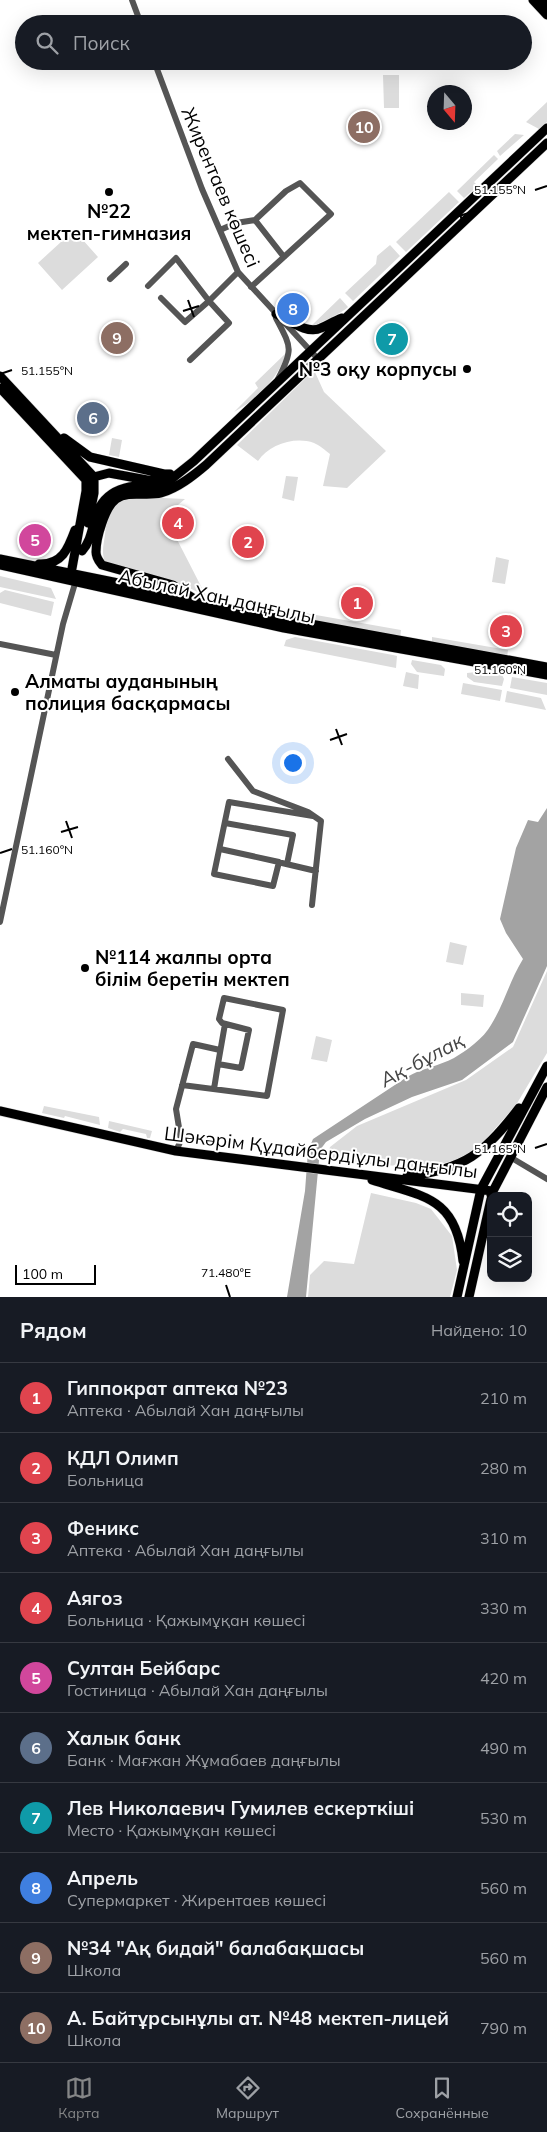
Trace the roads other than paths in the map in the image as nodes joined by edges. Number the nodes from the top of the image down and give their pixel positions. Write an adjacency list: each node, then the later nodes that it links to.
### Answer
1 (132, 0): 5 (street)
2 (533, 0): 6 (main road)
3 (544, 0): 4 (main road)
4 (547, 4)
5 (138, 15)
6 (547, 15)
7 (157, 70): 11 (street, Жирентаев көшесі)
8 (547, 128): 21 (main road)
9 (547, 145): 23 (main road)
10 (255, 220): 11 (street); 12 (street); 12 (street)
11 (220, 230): 14 (street, Жирентаев көшесі)
12 (284, 257): 17 (street)
13 (126, 264): 15 (street)
14 (238, 272): 17 (street, Жирентаев көшесі); 19 (street)
15 (110, 279)
16 (148, 286): 19 (street)
17 (251, 287): 20 (street, Жирентаев көшесі)
18 (161, 298): 19 (street)
19 (209, 301): 24 (street)
20 (274, 312): 21 (main road); 22 (street, Жирентаев көшесі); 26 (street)
21 (345, 318): 22 (main road)
22 (310, 350): 23 (street, Жирентаев көшесі); 26 (main road)
23 (318, 359): 32 (main road)
24 (190, 360)
25 (0, 376): 28 (main road)
26 (278, 381): 29 (main road)
27 (0, 388): 30 (main road)
28 (55, 434): 29 (main road); 30 (main road)
29 (183, 471): 31 (main road)
30 (90, 478): 31 (main road); 33 (main road); 34 (main road)
31 (152, 480): 32 (main road)
32 (178, 486): 34 (main road); 39 (main road)
33 (82, 517): 36 (main road); 38 (main road)
34 (82, 551): 38 (main road)
35 (0, 559): 36 (main road, Абылай Хан даңғылы)
36 (12, 561): 38 (main road, Абылай Хан даңғылы)
37 (0, 566): 38 (main road, Абылай Хан даңғылы)
38 (74, 578): 39 (main road, Абылай Хан даңғылы); 41 (street); 43 (main road, Абылай Хан даңғылы)
39 (202, 604): 42 (main road, Абылай Хан даңғылы)
40 (0, 644): 41 (street)
41 (56, 655): 52 (street)
42 (547, 667)
43 (547, 675)
44 (228, 759): 45 (street)
45 (313, 816): 46 (street); 50 (street)
46 (225, 823): 47 (street); 49 (street)
47 (220, 849): 48 (street); 48 (street)
48 (279, 862): 49 (street)
49 (287, 864): 50 (street)
50 (316, 871): 51 (street)
51 (312, 905)
52 (0, 922)
53 (225, 1024): 54 (street); 55 (street); 59 (street)
54 (220, 1050): 55 (street); 57 (street)
55 (218, 1064): 59 (street)
56 (547, 1066): 60 (main road)
57 (182, 1085): 59 (street); 62 (street)
58 (547, 1087): 63 (main road)
59 (214, 1089)
60 (534, 1089): 65 (main road); 67 (main road)
61 (0, 1110): 62 (main road, Шәкәрім Құдайбердіұлы даңғылы)
62 (176, 1151): 64 (main road, Шәкәрім Құдайбердіұлы даңғылы)
63 (510, 1157): 66 (street); 69 (main road)
64 (355, 1174): 65 (main road, Шәкәрім Құдайбердіұлы даңғылы); 71 (main road)
65 (389, 1178): 67 (main road, Шәкәрім Құдайбердіұлы даңғылы)
66 (547, 1179)
67 (481, 1189): 68 (main road, Шәкәрім Құдайбердіұлы даңғылы); 71 (main road)
68 (487, 1192)
69 (493, 1192)
70 (487, 1217): 73 (main road)
71 (463, 1269): 72 (main road)
72 (457, 1297)
73 (469, 1297)

